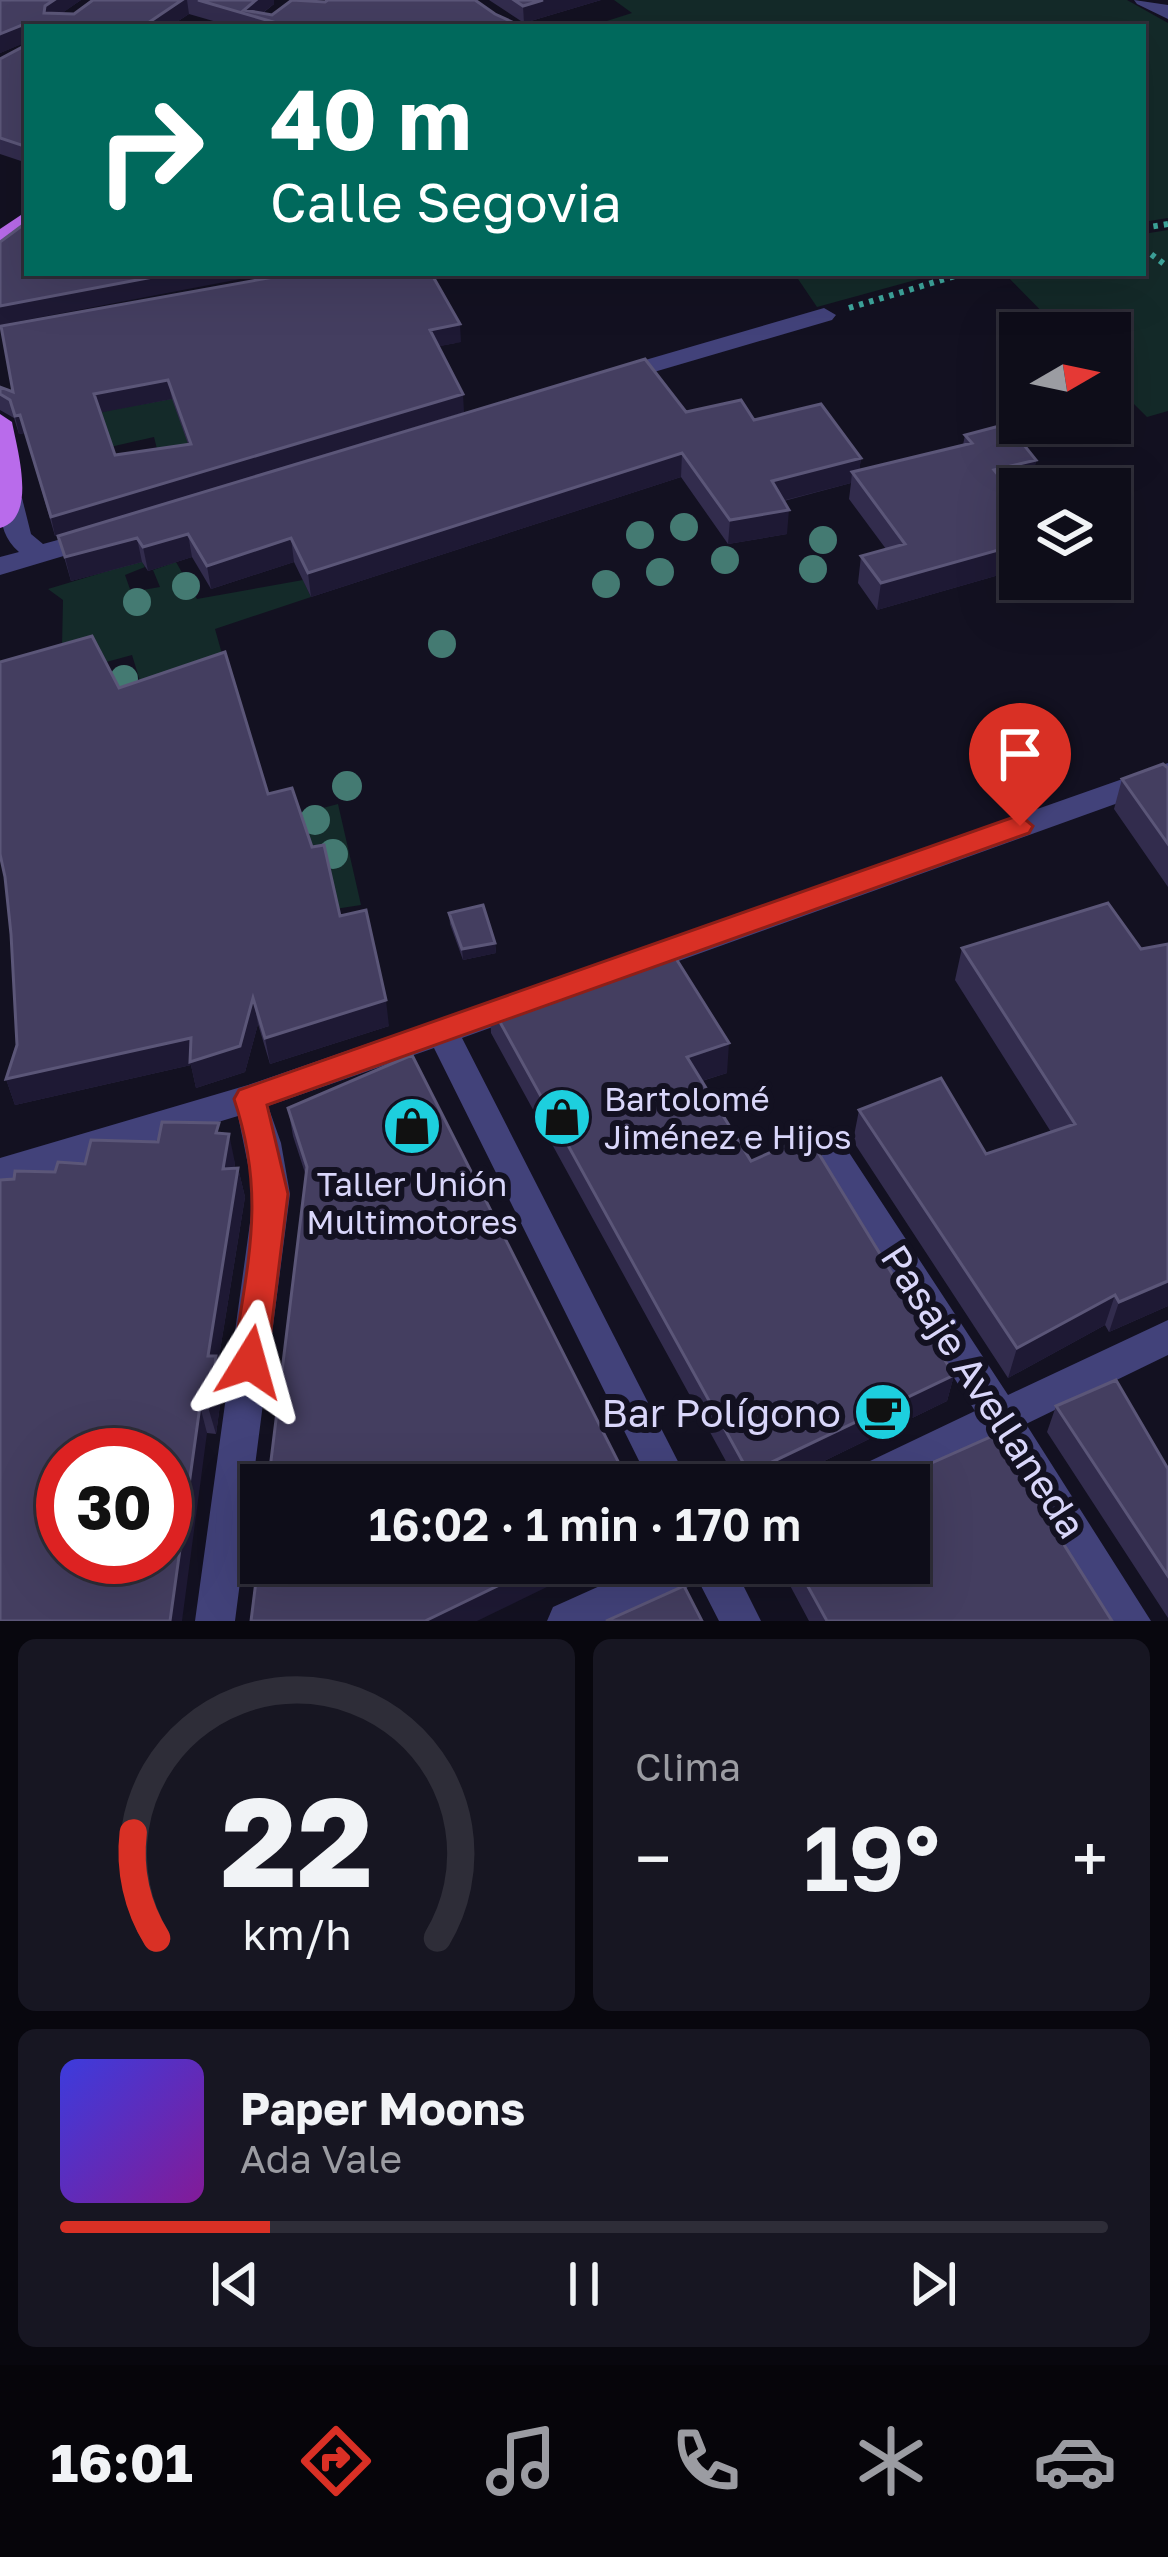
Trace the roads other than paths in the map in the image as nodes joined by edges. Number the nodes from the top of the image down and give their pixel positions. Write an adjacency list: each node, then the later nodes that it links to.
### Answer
1 (1144, 0): 2 (street)
2 (1168, 13)
3 (24, 201): 4 (main road)
4 (0, 220)
5 (24, 220): 6 (main road)
6 (0, 240)
7 (824, 315): 8 (street)
8 (594, 383)
9 (0, 422): 10 (main road)
10 (4, 509): 12 (street)
11 (128, 528): 12 (street)
12 (37, 554): 13 (street)
13 (0, 566)
14 (1168, 774): 15 (street)
15 (598, 976)
16 (554, 992): 17 (street)
17 (443, 1032): 18 (street); 23 (street)
18 (250, 1099): 20 (street); 27 (street)
19 (836, 1161): 22 (street, Pasaje Avellaneda)
20 (0, 1173)
21 (1168, 1337): 22 (street)
22 (1001, 1418): 24 (street); 30 (street, Pasaje Avellaneda)
23 (660, 1464)
24 (905, 1464)
25 (649, 1584): 28 (street)
26 (721, 1584): 29 (street)
27 (215, 1621)
28 (567, 1621)
29 (741, 1621)
30 (1131, 1621)

